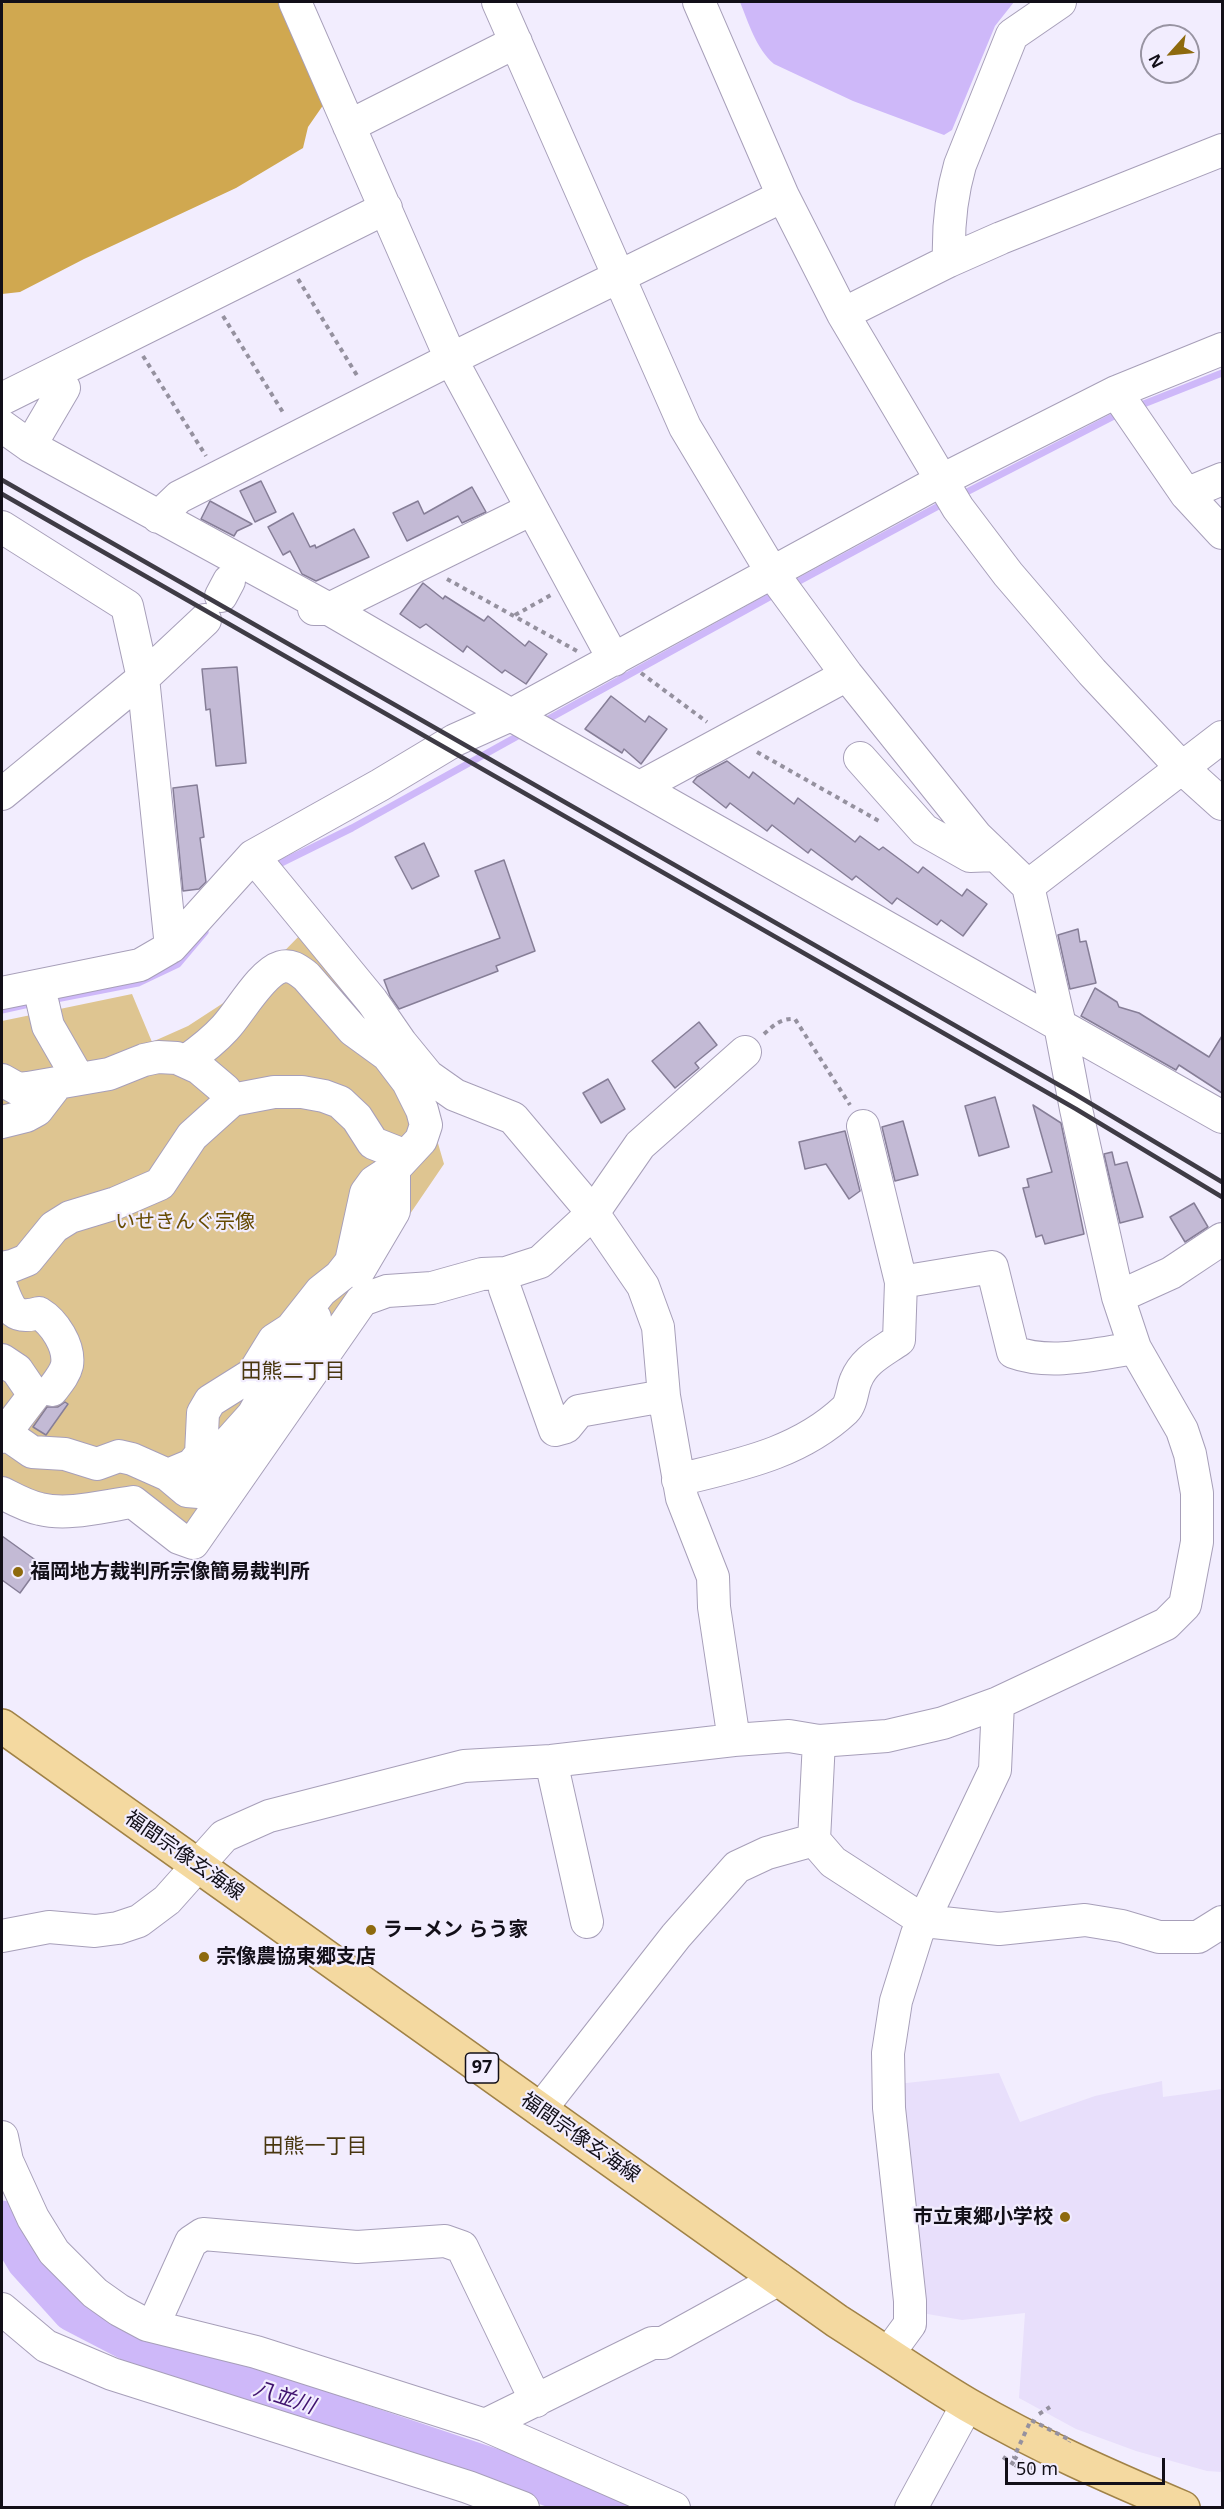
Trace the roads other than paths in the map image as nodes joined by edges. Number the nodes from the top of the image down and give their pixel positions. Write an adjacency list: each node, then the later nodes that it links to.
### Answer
1 (295, 2): 6 (street)
2 (498, 2): 5 (street)
3 (699, 2): 8 (street)
4 (1060, 2): 10 (street)
5 (516, 42): 6 (street); 11 (street)
6 (349, 126): 9 (street)
7 (1222, 150): 10 (street)
8 (783, 196): 11 (street); 12 (street)
9 (386, 208): 14 (street); 16 (street)
10 (949, 261): 12 (street)
11 (618, 276): 14 (street); 27 (street)
12 (843, 314): 21 (street)
13 (1222, 349): 17 (street)
14 (451, 359): 23 (street); 24 (street)
15 (64, 388): 19 (street)
16 (2, 399)
17 (1124, 403): 21 (street); 22 (street)
18 (2, 426): 19 (street)
19 (30, 446): 24 (street)
20 (1222, 479): 22 (street)
21 (948, 492): 27 (street); 36 (street)
22 (1186, 494): 26 (street)
23 (532, 509): 29 (street); 30 (street)
24 (158, 517): 28 (street); 29 (street)
25 (2, 527): 32 (street)
26 (1222, 533)
27 (780, 584): 30 (street); 31 (street)
28 (218, 599): 29 (street); 32 (street)
29 (329, 609): 33 (street)
30 (608, 663): 33 (street)
31 (847, 675): 37 (street); 40 (street)
32 (143, 678): 38 (street); 43 (street)
33 (526, 723): 37 (street); 41 (street)
34 (1222, 737): 36 (street)
35 (860, 758): 40 (street)
36 (1182, 768): 39 (street); 42 (street)
37 (640, 787): 46 (street)
38 (2, 794)
39 (1222, 804)
40 (996, 855): 42 (street)
41 (253, 856): 43 (street); 47 (street)
42 (1028, 886): 46 (street)
43 (171, 947): 44 (street)
44 (39, 987): 45 (street); 51 (street)
45 (2, 993)
46 (1060, 1025): 53 (street); 65 (street)
47 (394, 1048): 49 (street); 56 (street); 57 (street)
48 (745, 1052): 57 (street)
49 (186, 1061): 51 (street); 52 (street)
50 (2, 1080): 51 (street)
51 (67, 1081): 54 (street)
52 (232, 1100): 56 (street); 60 (street)
53 (1222, 1117)
54 (2, 1122)
55 (863, 1126): 62 (street)
56 (400, 1162): 66 (street)
57 (593, 1213): 70 (street); 74 (street)
58 (1222, 1239): 65 (street)
59 (2, 1248): 60 (street)
60 (35, 1251): 61 (street)
61 (2, 1268)
62 (901, 1282): 67 (street); 73 (street)
63 (505, 1289): 70 (street)
64 (2, 1290): 69 (street)
65 (1118, 1297): 67 (street)
66 (299, 1326): 72 (street); 72 (street)
67 (1135, 1348): 75 (street)
68 (2, 1360): 71 (street)
69 (52, 1390)
70 (664, 1396): 73 (street)
71 (2, 1434): 72 (street)
72 (168, 1475)
73 (678, 1480): 78 (street)
74 (2, 1493)
75 (1210, 1536): 76 (street)
76 (998, 1703): 79 (street); 83 (street)
77 (2, 1726): 82 (main road, 福間宗像玄海線 / 97)
78 (734, 1740): 79 (street); 80 (street)
79 (819, 1741): 81 (street)
80 (551, 1761): 82 (street); 84 (street)
81 (814, 1840): 83 (street); 87 (street)
82 (197, 1864): 86 (street); 87 (main road, 福間宗像玄海線 / 97)
83 (924, 1921): 85 (street); 92 (street)
84 (587, 1922)
85 (1222, 1922)
86 (2, 1936)
87 (540, 2110): 89 (main road, 福間宗像玄海線 / 97)
88 (2, 2137): 91 (street)
89 (779, 2279): 92 (main road, 福間宗像玄海線 / 97); 93 (street)
90 (2, 2309): 96 (street)
91 (153, 2326): 93 (street); 95 (street)
92 (888, 2354): 94 (main road, 福間宗像玄海線 / 97)
93 (536, 2401): 95 (street)
94 (967, 2404): 99 (street); 100 (main road, 福間宗像玄海線 / 97)
95 (485, 2426): 98 (street)
96 (466, 2497): 97 (street)
97 (523, 2508)
98 (674, 2508)
99 (911, 2508)
100 (1183, 2508)

